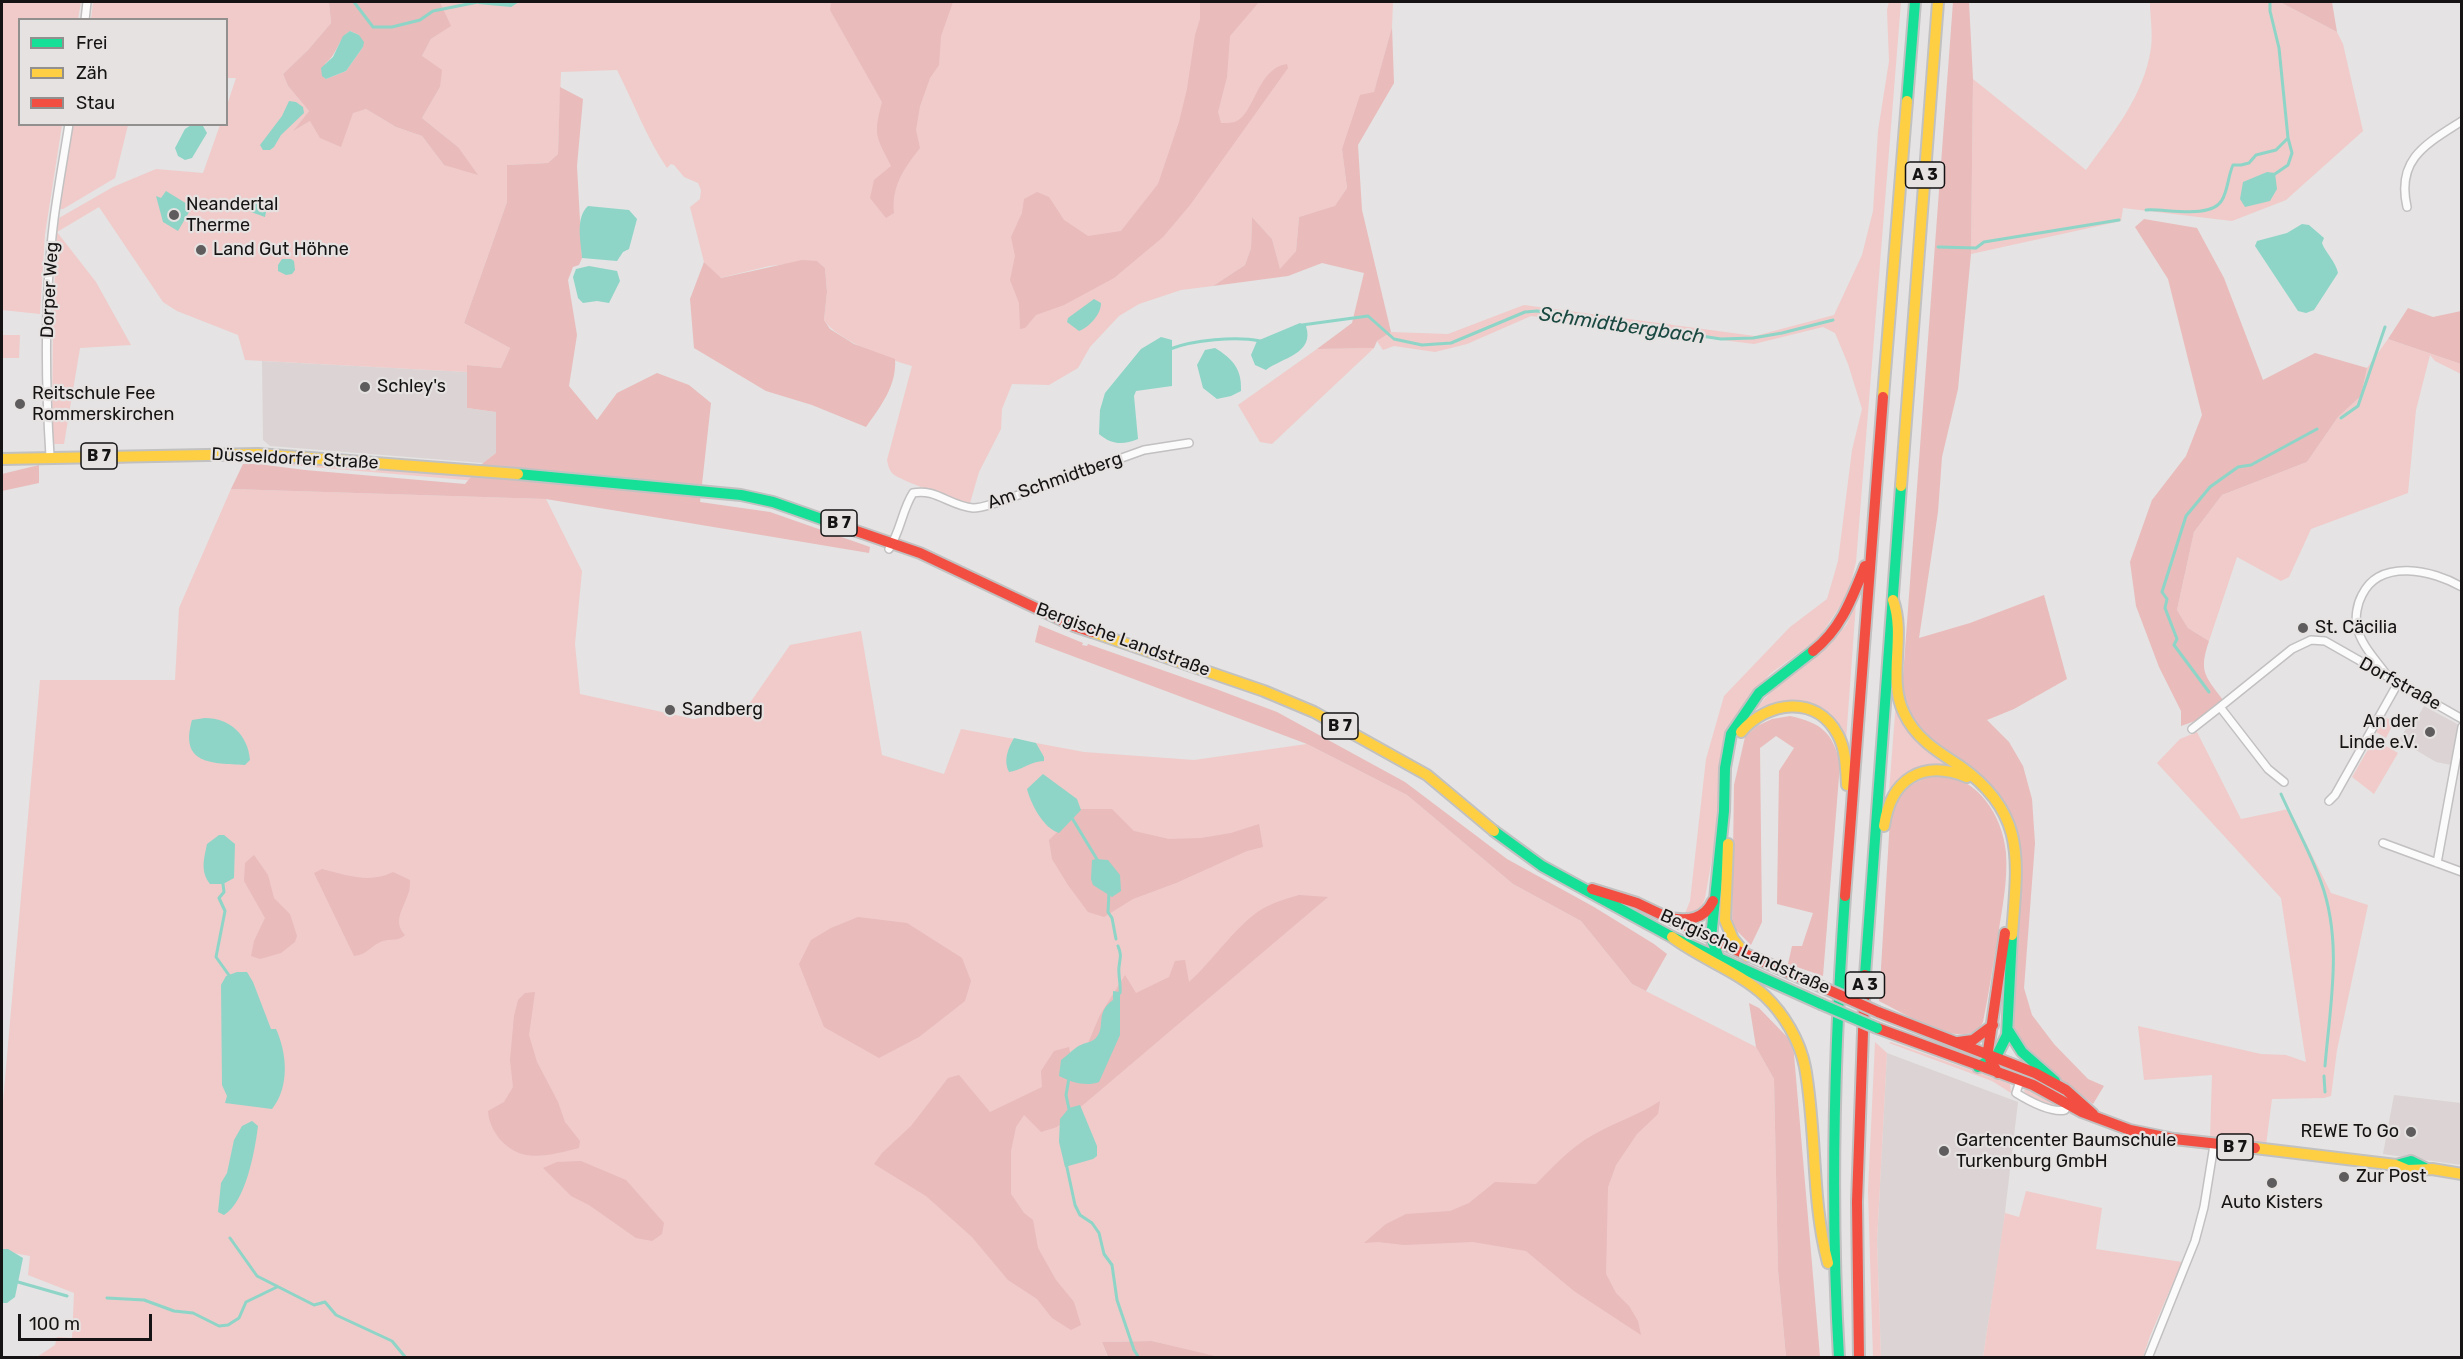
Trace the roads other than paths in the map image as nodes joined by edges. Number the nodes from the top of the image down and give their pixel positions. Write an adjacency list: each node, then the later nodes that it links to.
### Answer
1 (87, 2): 4 (street)
2 (1915, 2): 13 (main road, A 3)
3 (1938, 2): 15 (main road, A 3)
4 (85, 18)
5 (2462, 122): 7 (street)
6 (69, 126): 9 (street, Dorper Weg)
7 (2407, 207)
8 (1189, 443): 12 (street, Am Schmidtberg)
9 (50, 456): 10 (main road, Düsseldorfer Straße / B 7); 11 (main road, Düsseldorfer Straße / B 7)
10 (2, 459)
11 (588, 480): 12 (main road, Bergische Landstraße / B 7)
12 (891, 546): 29 (main road, Bergische Landstraße / B 7)
13 (1870, 551): 25 (main road, A 3); 30 (main road)
14 (2462, 587): 16 (street)
15 (1892, 599): 26 (main road, A 3); 37 (main road)
16 (2390, 679): 17 (street, Dorfstraße); 18 (street, Dorfstraße)
17 (2398, 683): 19 (street, Dorfstraße); 23 (street)
18 (2220, 707): 21 (street, Dorfstraße); 22 (street)
19 (2462, 718)
20 (2462, 727): 27 (street)
21 (2192, 729)
22 (2284, 782)
23 (2329, 801)
24 (2383, 843): 27 (street)
25 (1849, 847): 34 (main road); 49 (main road, A 3)
26 (1874, 852): 36 (main road); 51 (main road, A 3)
27 (2437, 863): 28 (street)
28 (2462, 872)
29 (1583, 887): 31 (main road, Bergische Landstraße / B 7); 32 (main road, Bergische Landstraße / B 7)
30 (1715, 897): 31 (main road); 33 (main road)
31 (1669, 918): 33 (main road, Bergische Landstraße / B 7)
32 (1672, 937): 35 (main road, Bergische Landstraße / B 7); 49 (main road)
33 (1711, 939): 34 (main road, Bergische Landstraße / B 7); 35 (main road)
34 (1747, 956): 38 (main road, Bergische Landstraße / B 7, bridge)
35 (1719, 958): 40 (main road, Bergische Landstraße / B 7, bridge)
36 (1993, 1025): 38 (main road); 39 (main road)
37 (2008, 1030): 39 (main road); 42 (main road)
38 (1958, 1042): 39 (main road, Bergische Landstraße / B 7)
39 (1992, 1058): 40 (main road); 41 (main road); 42 (main road, Bergische Landstraße / B 7)
40 (1978, 1066): 41 (main road, Bergische Landstraße / B 7)
41 (1998, 1073): 43 (main road, Bergische Landstraße / B 7)
42 (2051, 1079): 43 (main road); 44 (main road, Bergische Landstraße / B 7)
43 (2020, 1081): 45 (main road, Bergische Landstraße / B 7)
44 (2070, 1093): 45 (street); 46 (main road, Bergische Landstraße / B 7)
45 (2069, 1105): 46 (main road, Bergische Landstraße / B 7)
46 (2095, 1116): 47 (main road, Bergische Landstraße / B 7)
47 (2214, 1144): 48 (main road, Bergische Landstraße / B 7); 52 (street)
48 (2462, 1174)
49 (1833, 1280): 50 (main road, A 3)
50 (1839, 1358)
51 (1859, 1358)
52 (2148, 1358)

